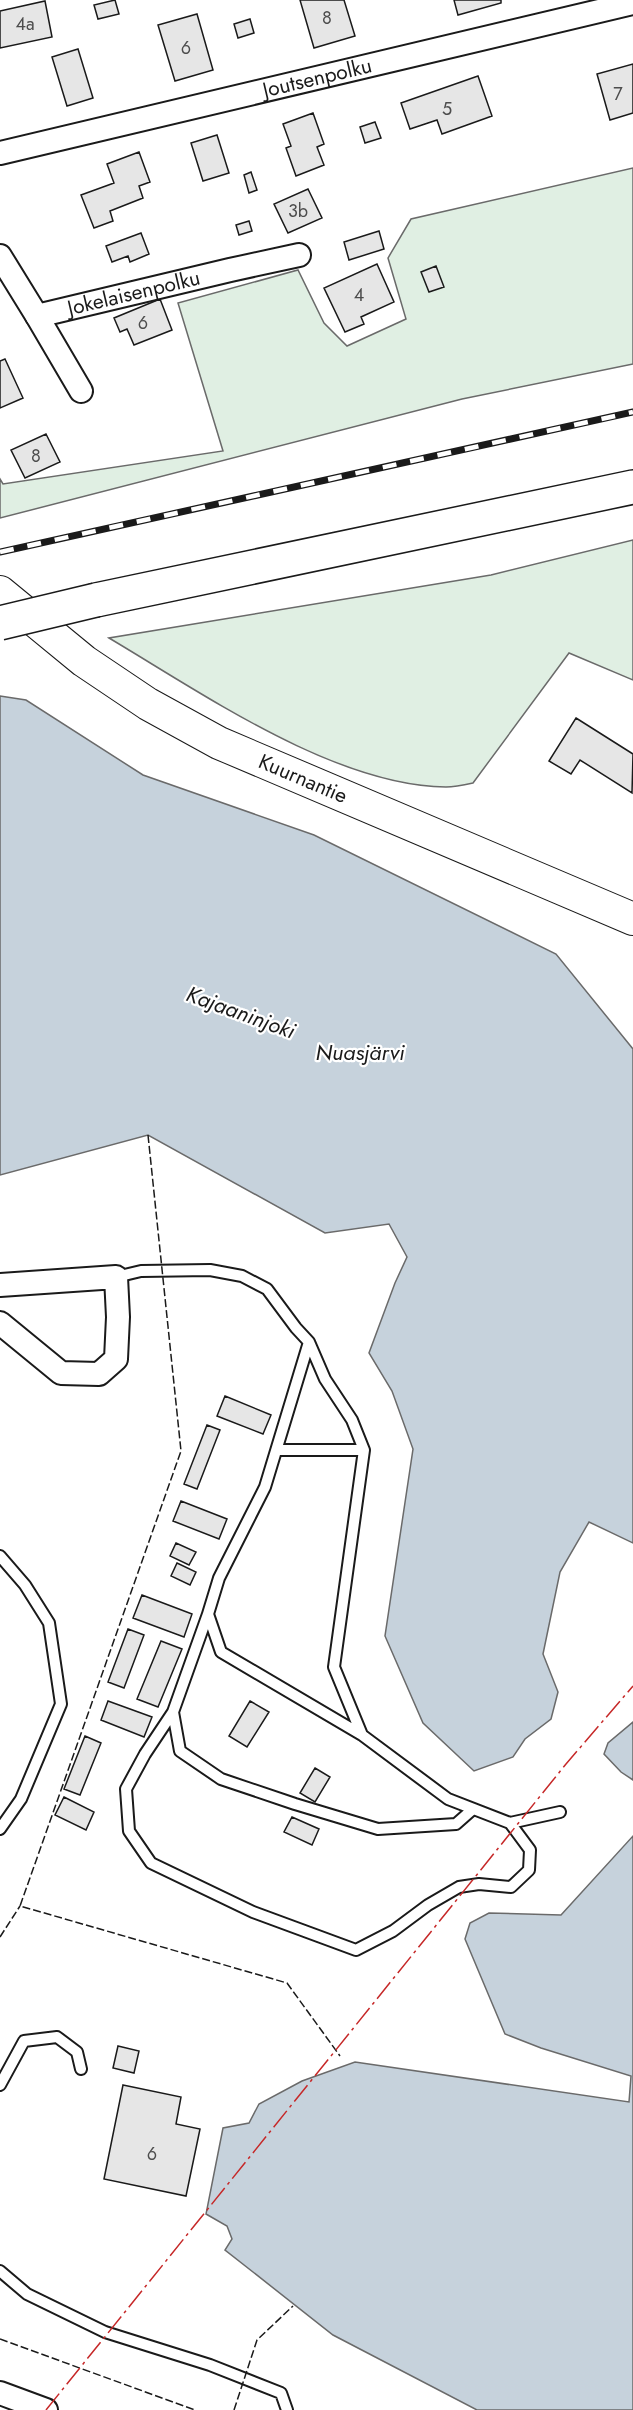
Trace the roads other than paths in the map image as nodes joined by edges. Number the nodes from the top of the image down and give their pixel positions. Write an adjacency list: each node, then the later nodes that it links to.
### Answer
1 (633, 3): 2 (street, Joutsenpolku)
2 (0, 153)
3 (299, 255): 5 (street, Jokelaisenpolku)
4 (0, 256): 5 (street)
5 (37, 316): 6 (street)
6 (81, 391)
7 (633, 487): 9 (highway, bridge)
8 (0, 592): 10 (street, Kuurnantie)
9 (0, 623)
10 (633, 919)
11 (116, 1277): 12 (street); 13 (street); 14 (lane)
12 (0, 1284)
13 (0, 1323)
14 (309, 1342): 15 (lane); 16 (lane)
15 (277, 1450): 16 (lane); 18 (lane)
16 (364, 1450): 20 (lane)
17 (0, 1556): 24 (lane)
18 (208, 1614): 19 (lane); 20 (lane)
19 (173, 1712): 21 (lane); 23 (lane)
20 (362, 1735): 21 (lane)
21 (473, 1809): 23 (lane)
22 (560, 1812): 23 (lane)
23 (510, 1823)
24 (0, 1829)
25 (81, 2069): 26 (lane)
26 (0, 2085)
27 (0, 2271): 30 (lane)
28 (0, 2393): 29 (street)
29 (46, 2410)
30 (286, 2410)

